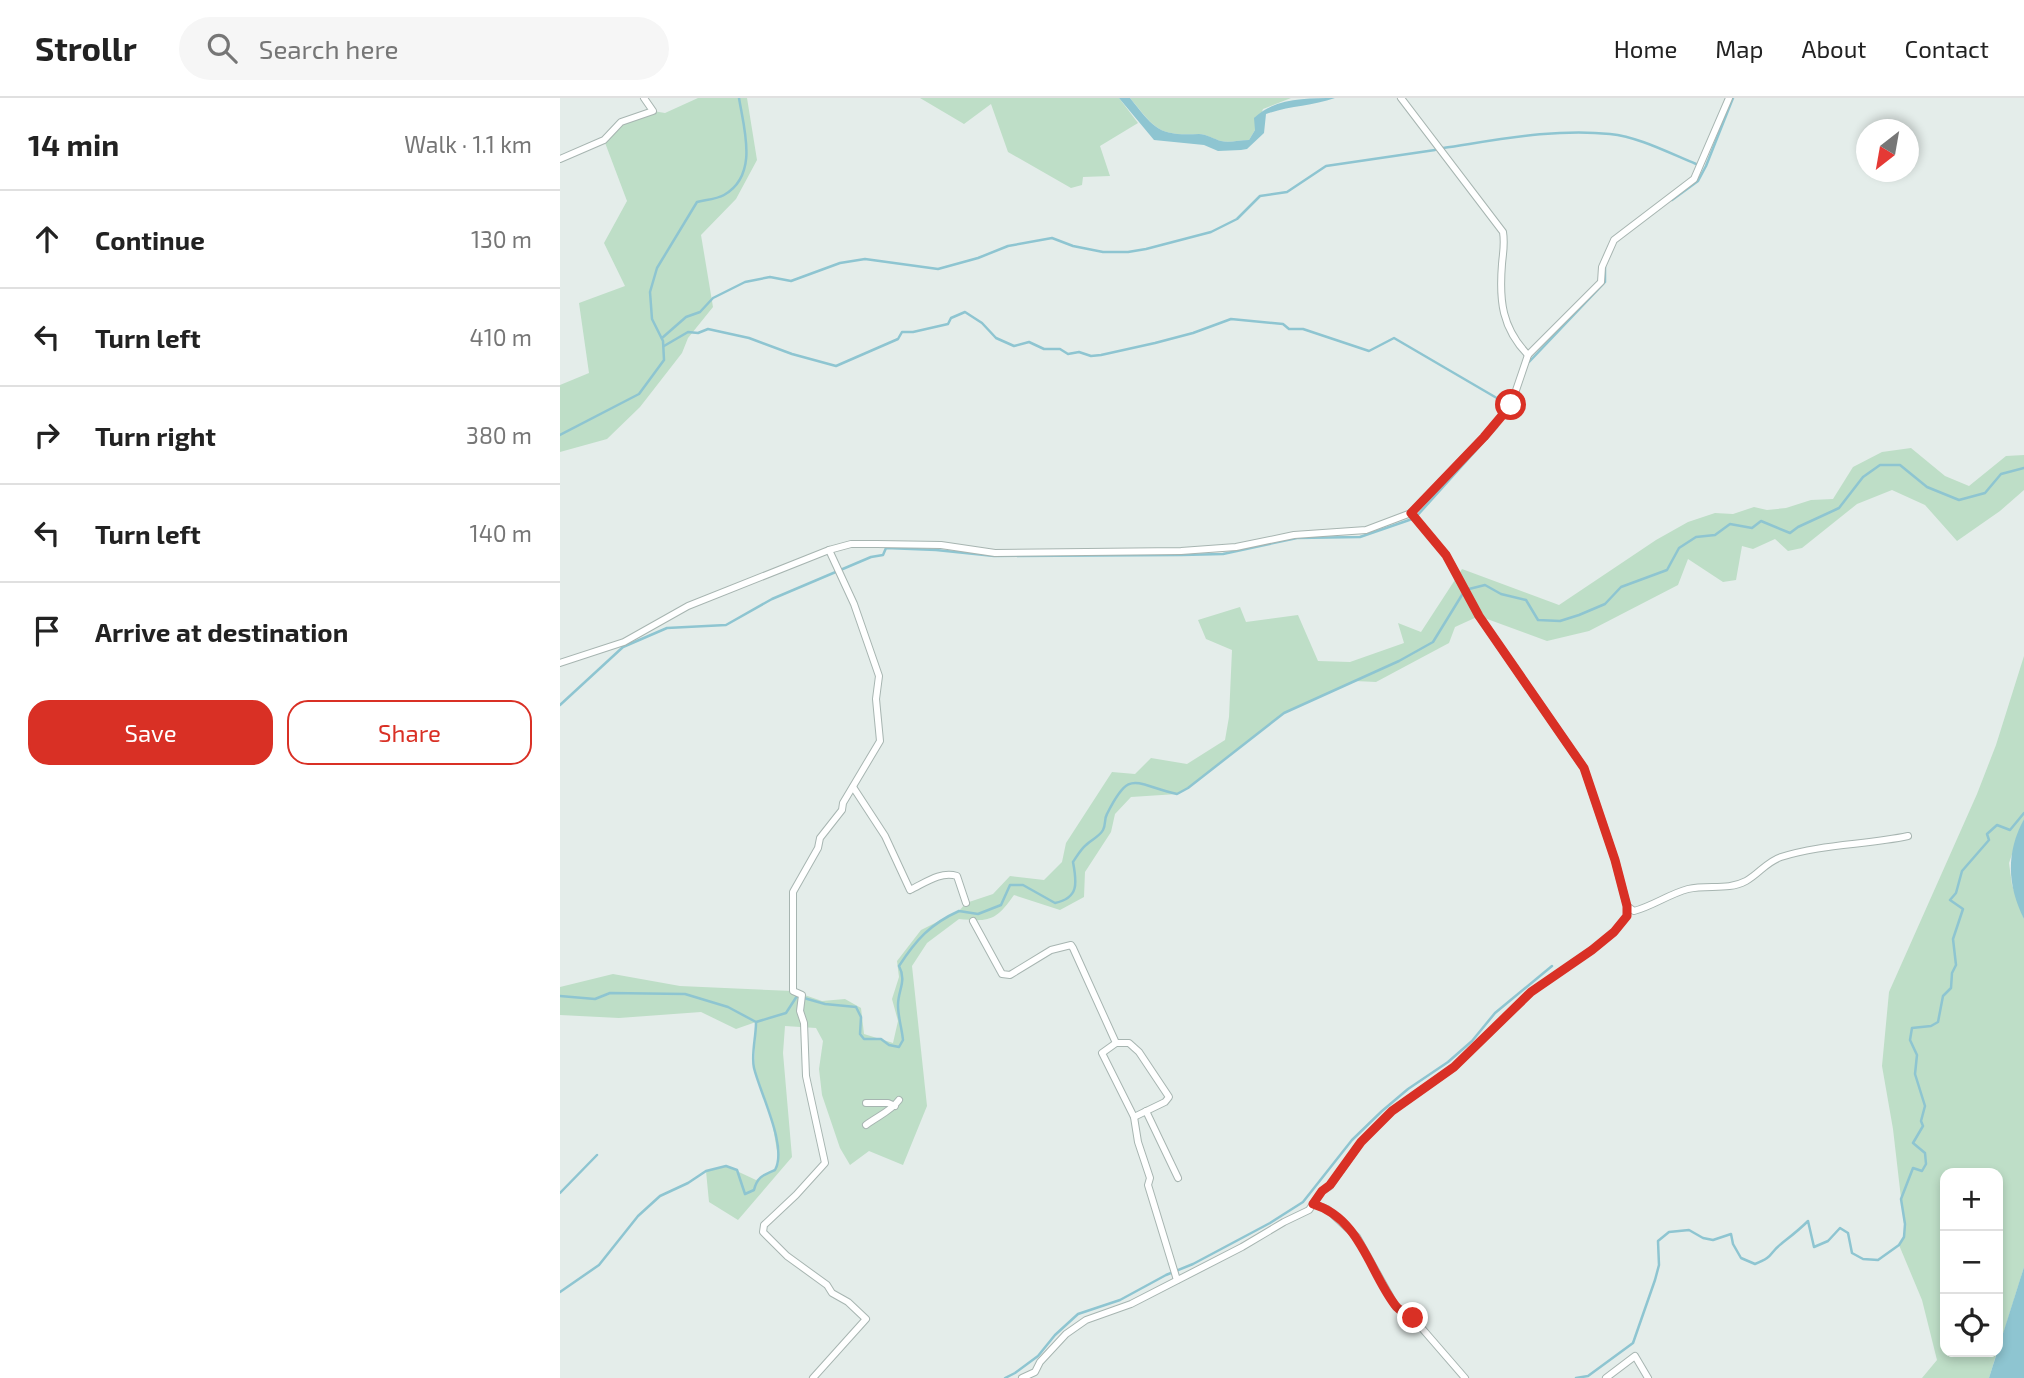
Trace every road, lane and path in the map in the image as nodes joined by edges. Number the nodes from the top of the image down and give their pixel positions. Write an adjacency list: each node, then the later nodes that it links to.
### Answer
1 (644, 98): 4 (street)
2 (1401, 98): 5 (street)
3 (1729, 98): 5 (street)
4 (560, 159)
5 (1528, 355): 6 (street)
6 (1411, 513): 7 (street); 12 (street)
7 (829, 550): 8 (street); 9 (street)
8 (560, 663)
9 (853, 787): 11 (street); 22 (street)
10 (1908, 836): 12 (street)
11 (967, 903)
12 (1627, 906): 20 (street)
13 (973, 921): 14 (street)
14 (1116, 1043): 16 (street); 17 (street)
15 (866, 1103): 18 (street)
16 (1146, 1111): 17 (street); 19 (street)
17 (1134, 1116): 21 (street)
18 (866, 1125)
19 (1178, 1178)
20 (1313, 1204): 21 (street); 24 (street)
21 (1177, 1280): 23 (street)
22 (813, 1378)
23 (1022, 1378)
24 (1465, 1378)
25 (1606, 1378): 26 (street)
26 (1648, 1378)

